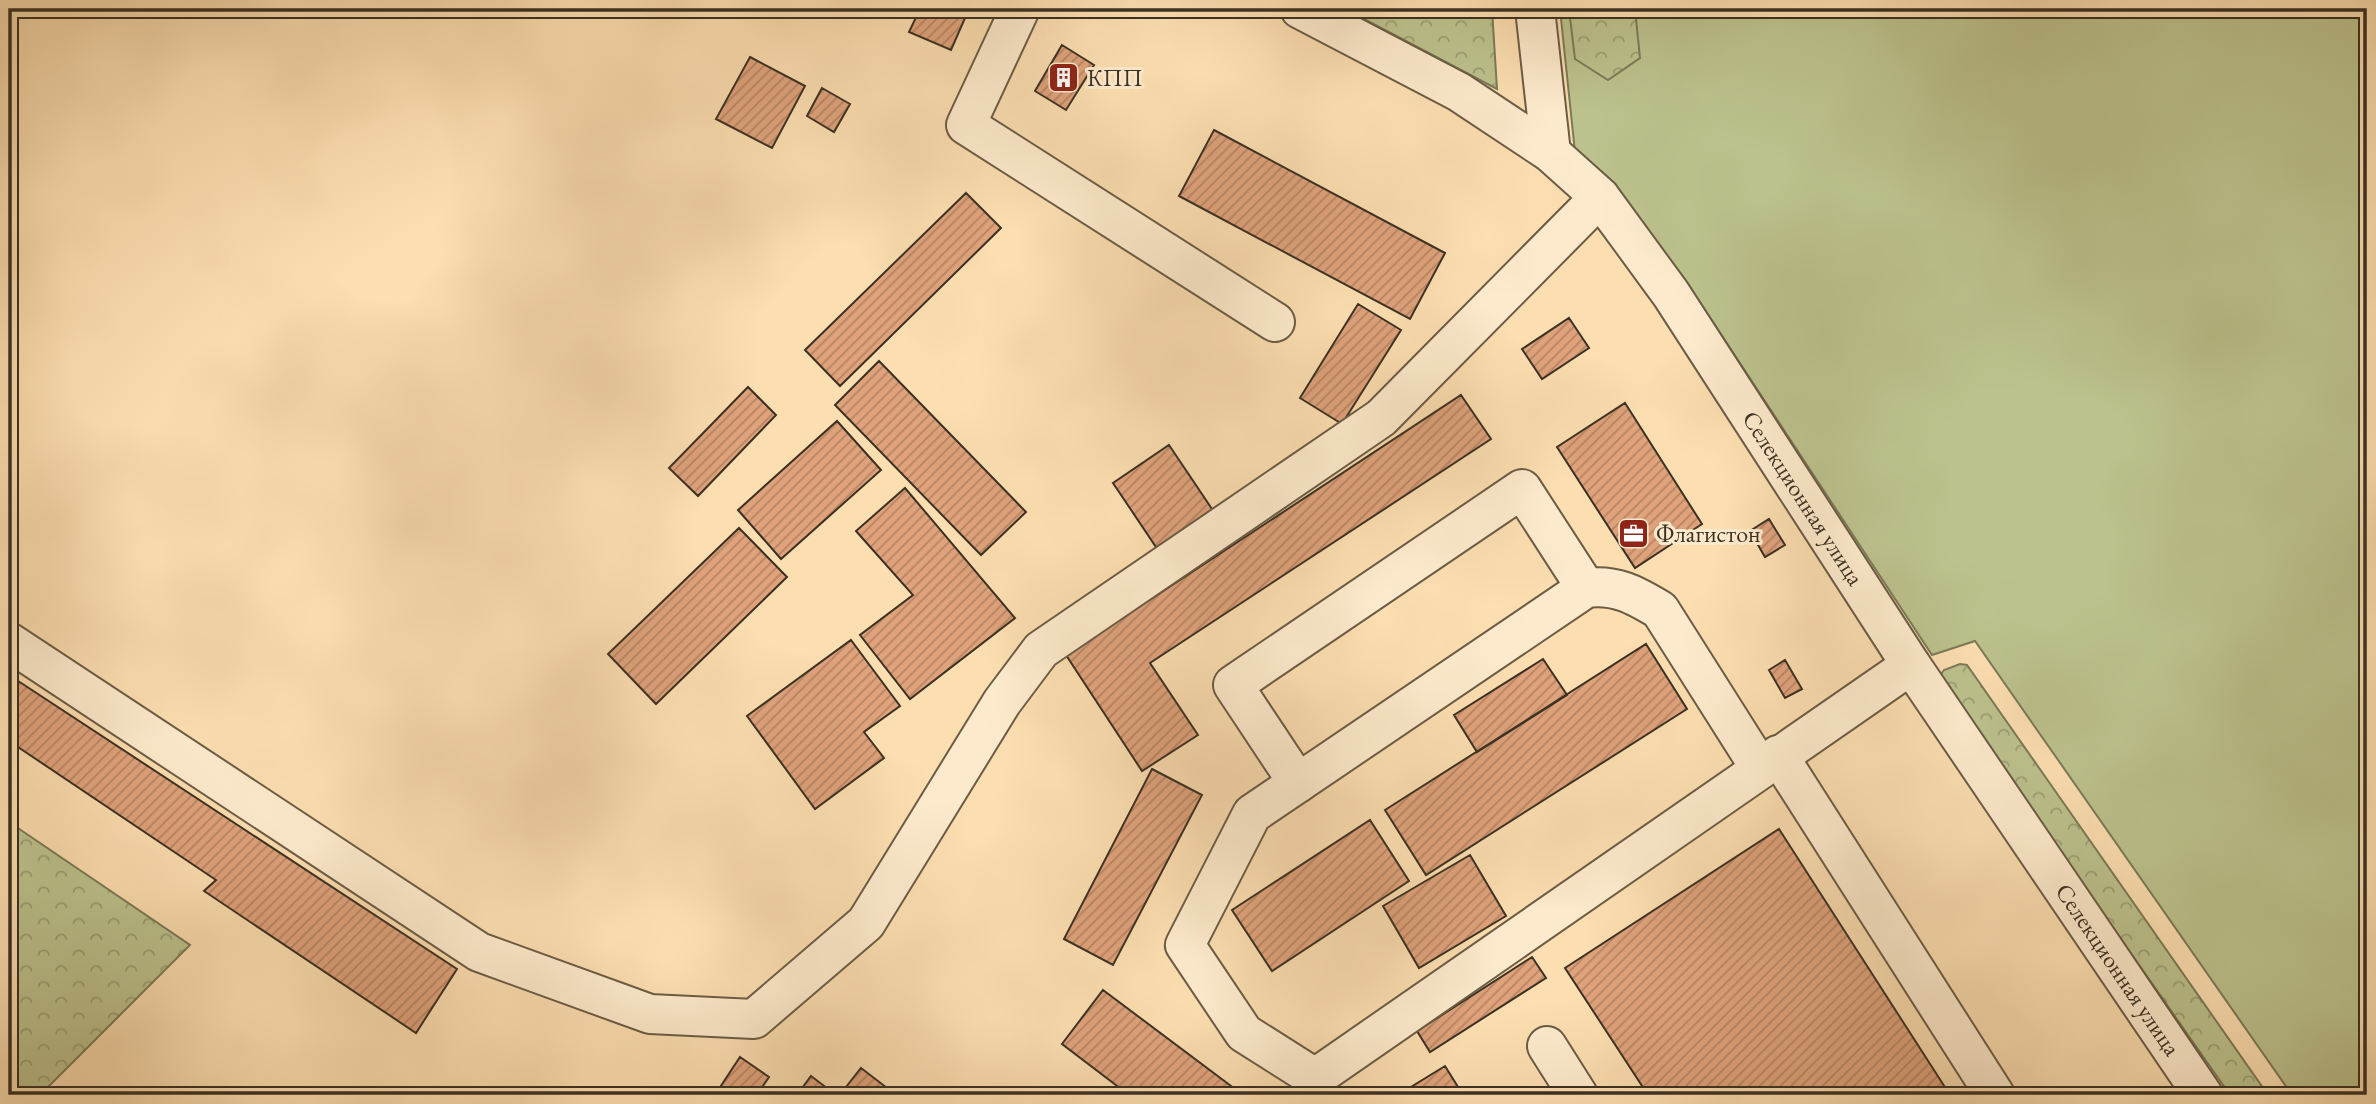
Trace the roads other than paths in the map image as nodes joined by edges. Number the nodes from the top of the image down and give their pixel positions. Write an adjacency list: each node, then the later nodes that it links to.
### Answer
1 (1020, 9): 6 (street)
2 (1300, 9): 4 (street, Селекционная улица)
3 (1535, 9): 4 (street)
4 (1551, 153): 5 (street, Селекционная улица)
5 (1600, 197): 8 (street); 9 (street, Селекционная улица)
6 (1275, 322)
7 (1586, 588): 10 (street); 11 (street); 11 (street)
8 (9, 642)
9 (1911, 665): 10 (street); 15 (street, Селекционная улица)
10 (1769, 761): 11 (street); 14 (street)
11 (1298, 783)
12 (1547, 1046): 13 (street)
13 (1578, 1095)
14 (1996, 1095)
15 (2203, 1095)

